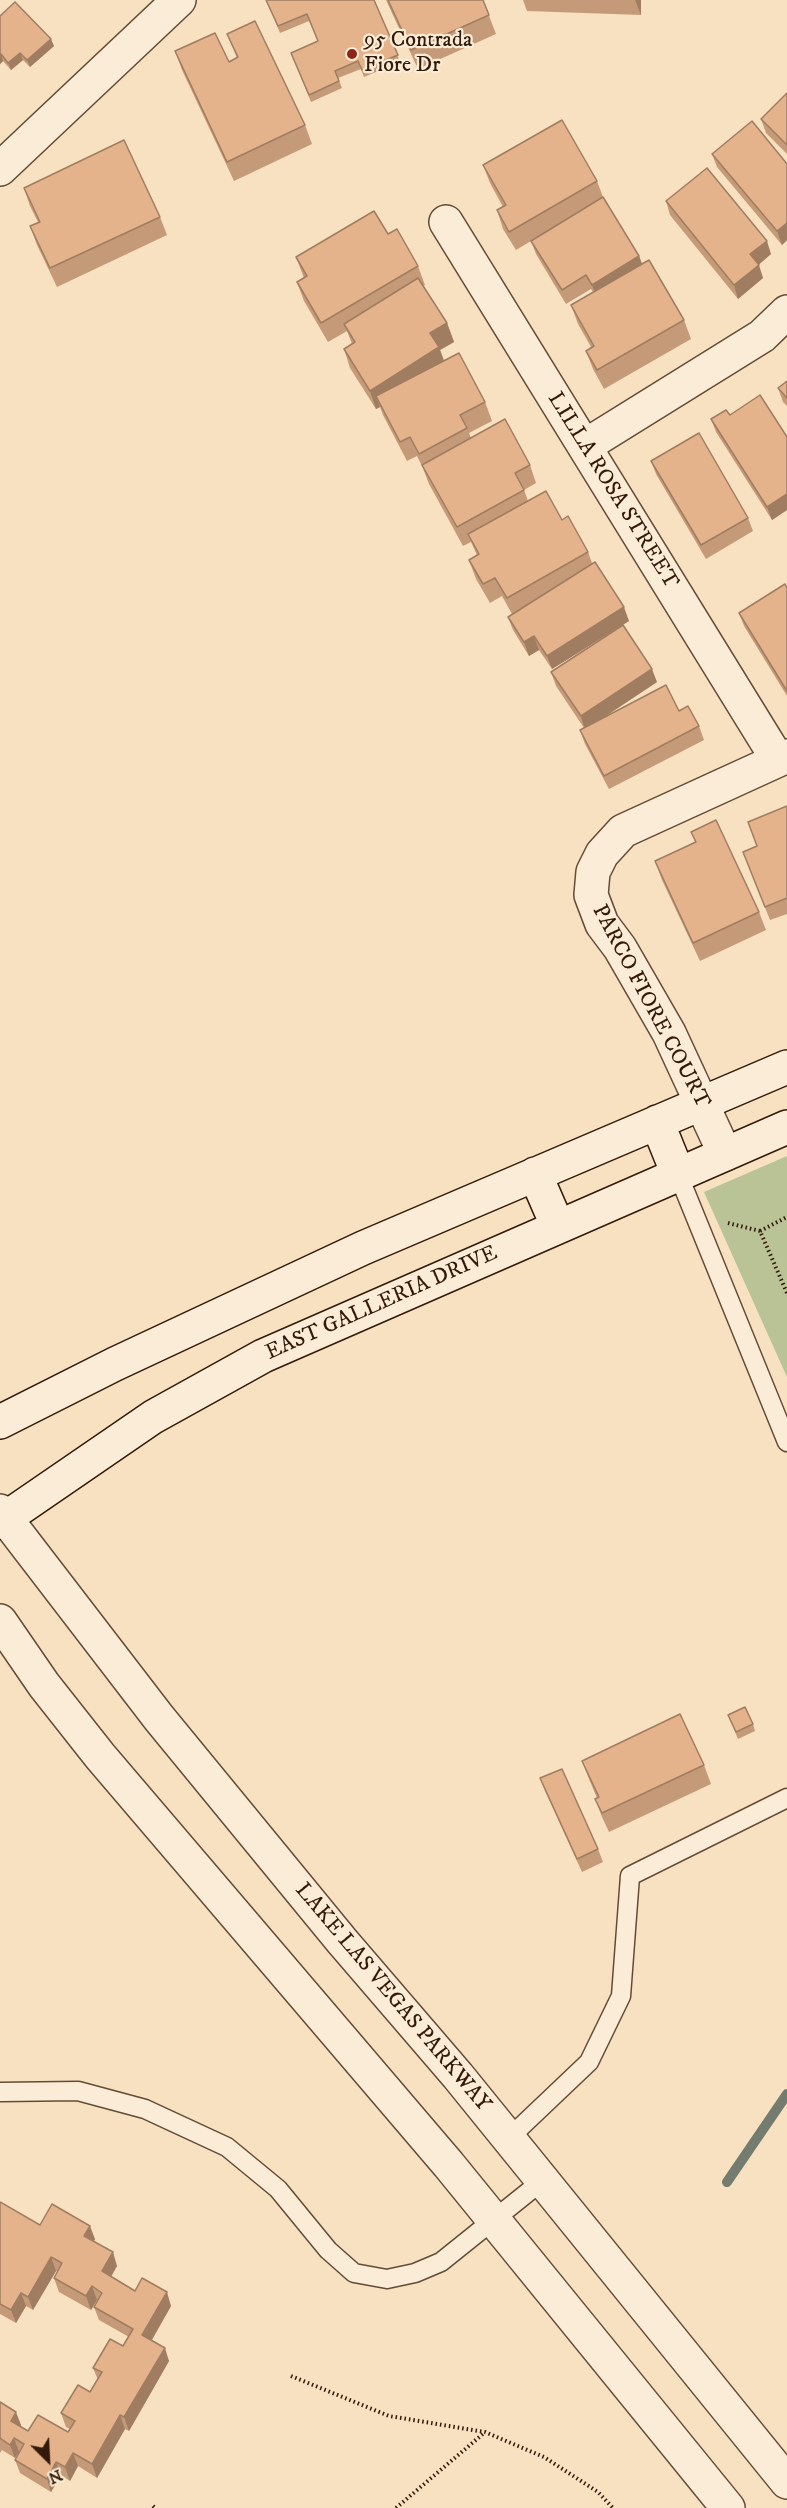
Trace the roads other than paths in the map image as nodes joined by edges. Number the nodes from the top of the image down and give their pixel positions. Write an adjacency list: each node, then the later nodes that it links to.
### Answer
1 (179, 0): 2 (street)
2 (0, 169)
3 (446, 222): 5 (street, LILLA ROSA STREET)
4 (787, 312): 5 (street)
5 (585, 446): 6 (street, LILLA ROSA STREET)
6 (782, 758): 8 (street, PARCO FIORE COURT)
7 (787, 1067): 8 (street)
8 (702, 1103): 9 (street); 11 (street, PARCO FIORE COURT)
9 (657, 1122): 12 (street); 13 (street)
10 (787, 1127): 11 (street, EAST GALLERIA DRIVE)
11 (724, 1154): 13 (street, EAST GALLERIA DRIVE)
12 (535, 1174): 14 (street); 15 (street)
13 (678, 1174): 14 (street, EAST GALLERIA DRIVE); 16 (lane)
14 (558, 1227): 17 (street, EAST GALLERIA DRIVE)
15 (0, 1422)
16 (787, 1442)
17 (2, 1517): 21 (street, LAKE LAS VEGAS PARKWAY)
18 (0, 1621): 23 (street)
19 (787, 1798): 21 (lane)
20 (0, 2092): 23 (lane)
21 (508, 2139): 22 (street, LAKE LAS VEGAS PARKWAY)
22 (542, 2181): 23 (lane); 24 (street, LAKE LAS VEGAS PARKWAY)
23 (494, 2220): 25 (street)
24 (787, 2482)
25 (728, 2508)

